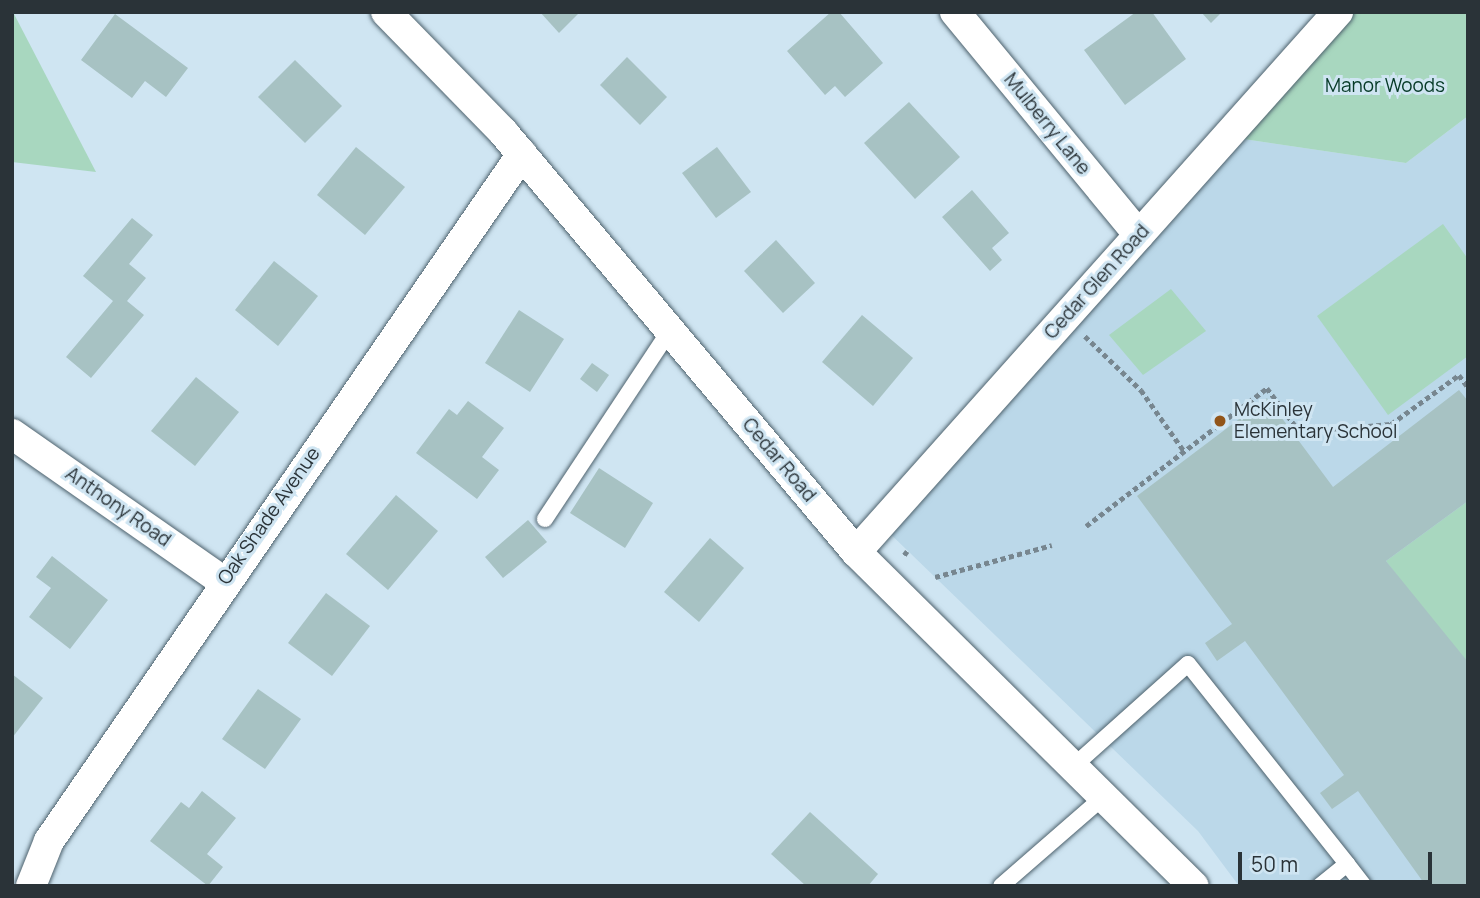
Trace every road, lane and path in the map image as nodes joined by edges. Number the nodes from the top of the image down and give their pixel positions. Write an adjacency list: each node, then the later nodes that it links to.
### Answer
1 (386, 12): 4 (street, Cedar Road)
2 (955, 12): 5 (street, Mulberry Lane)
3 (1338, 12): 5 (street, Cedar Glen Road)
4 (522, 154): 6 (street, Cedar Road); 16 (street, Oak Shade Avenue)
5 (1139, 235): 14 (street, Cedar Glen Road)
6 (670, 330): 11 (lane); 14 (street, Cedar Road)
7 (1082, 333): 10 (path)
8 (1468, 387): 10 (path)
9 (12, 434): 16 (street, Anthony Road)
10 (1184, 451): 12 (path)
11 (545, 519)
12 (1086, 526)
13 (1052, 545): 15 (path)
14 (856, 552): 17 (street, Cedar Road)
15 (935, 577)
16 (223, 581): 20 (street, Oak Shade Avenue)
17 (1076, 764): 18 (street, Cedar Road); 19 (lane)
18 (1107, 794): 21 (lane); 22 (street, Cedar Road)
19 (1348, 864): 23 (lane); 24 (lane)
20 (31, 886)
21 (1002, 886)
22 (1194, 886)
23 (1321, 886)
24 (1364, 886)

